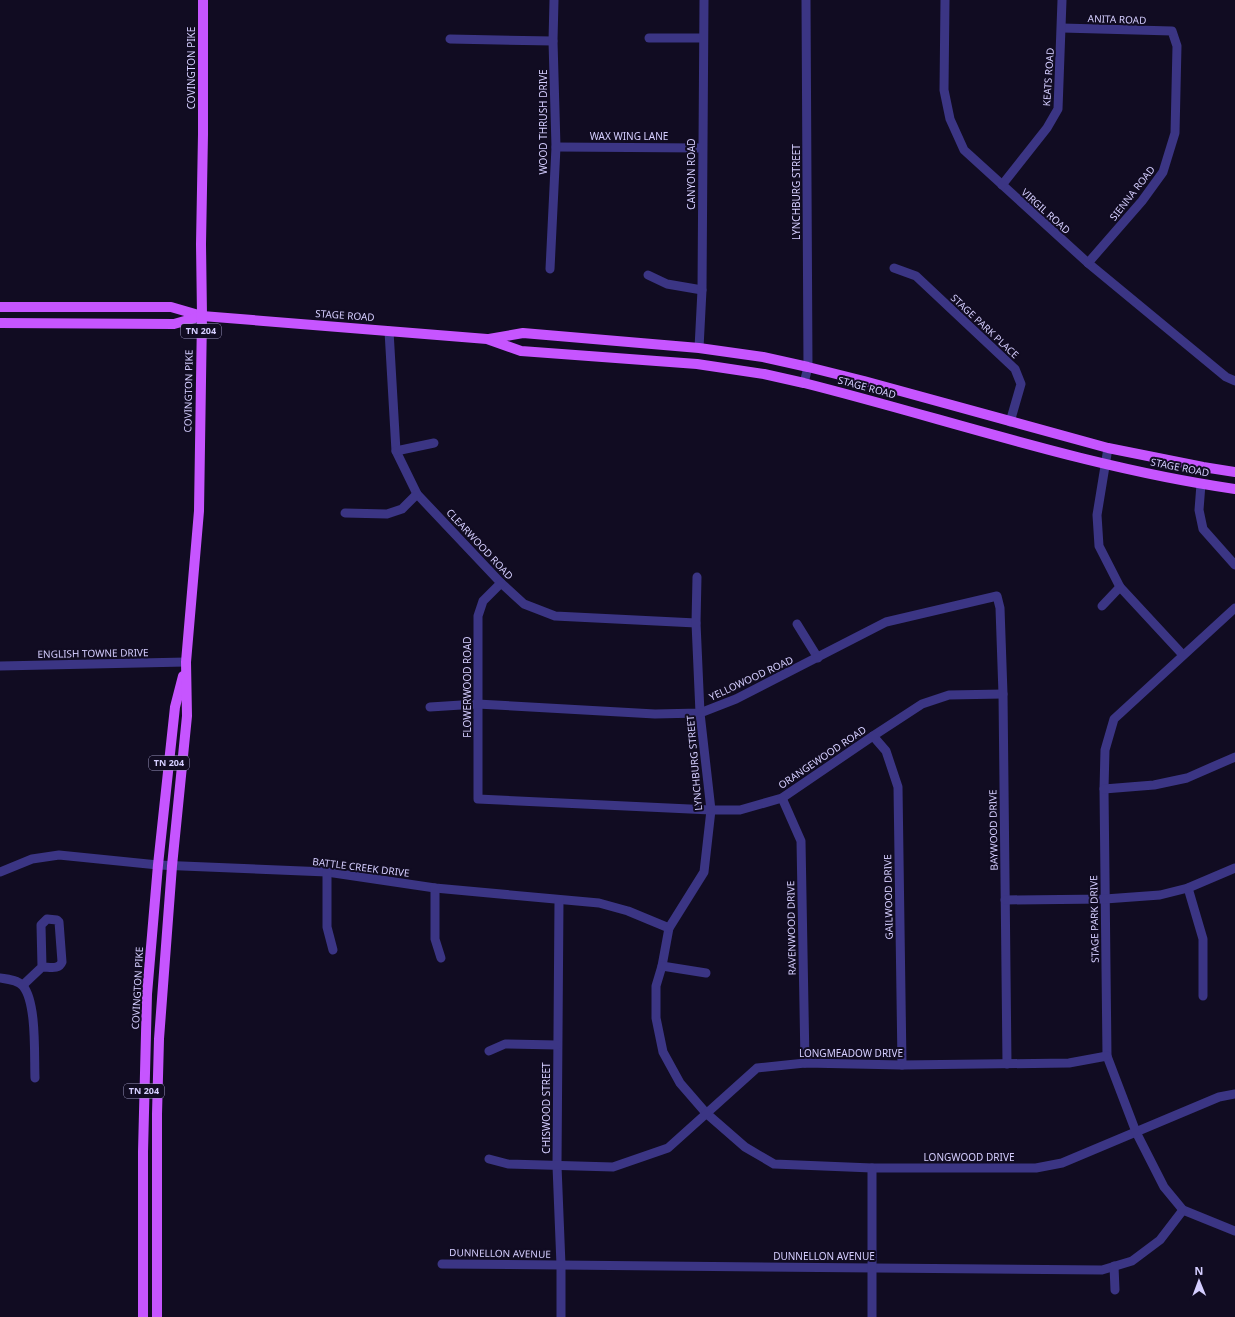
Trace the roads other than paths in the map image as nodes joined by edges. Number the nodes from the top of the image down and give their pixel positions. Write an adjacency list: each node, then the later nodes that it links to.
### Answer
1 (202, 0): 22 (main road, COVINGTON PIKE / TN 204)
2 (554, 0): 12 (street, WOOD THRUSH DRIVE)
3 (704, 0): 11 (street, CANYON ROAD)
4 (806, 0): 27 (street, LYNCHBURG STREET)
5 (945, 0): 15 (street, VIRGIL ROAD)
6 (1062, 0): 7 (street, KEATS ROAD)
7 (1062, 28): 8 (street, ANITA ROAD); 15 (street, KEATS ROAD)
8 (1172, 31): 16 (street, SIENNA ROAD)
9 (450, 38): 12 (street)
10 (649, 38): 11 (street)
11 (703, 38): 14 (street, CANYON ROAD)
12 (553, 41): 13 (street, WOOD THRUSH DRIVE)
13 (556, 147): 14 (street, WAX WING LANE); 18 (street, WOOD THRUSH DRIVE)
14 (702, 148): 20 (street, CANYON ROAD)
15 (1002, 185): 16 (street, VIRGIL ROAD)
16 (1088, 264): 28 (street, VIRGIL ROAD)
17 (894, 268): 30 (street, STAGE PARK PLACE)
18 (550, 269)
19 (648, 275): 20 (street)
20 (702, 290): 26 (street, CANYON ROAD)
21 (0, 307): 22 (main road, STAGE ROAD)
22 (202, 316): 23 (main road, STAGE ROAD); 24 (main road, STAGE ROAD); 51 (main road, COVINGTON PIKE / TN 204)
23 (0, 323)
24 (389, 331): 25 (main road, STAGE ROAD); 33 (street, CLEARWOOD ROAD)
25 (487, 339): 26 (main road, STAGE ROAD); 29 (main road, STAGE ROAD)
26 (699, 348): 27 (main road, STAGE ROAD)
27 (808, 367): 29 (street, LYNCHBURG STREET); 30 (main road, STAGE ROAD)
28 (1235, 381)
29 (804, 383): 34 (main road, STAGE ROAD)
30 (1010, 422): 32 (main road, STAGE ROAD)
31 (434, 443): 33 (street)
32 (1108, 448): 34 (street); 35 (main road, STAGE ROAD)
33 (396, 451): 38 (street, CLEARWOOD ROAD)
34 (1105, 464): 36 (main road, STAGE ROAD); 43 (street)
35 (1235, 472)
36 (1201, 484): 37 (main road, STAGE ROAD); 40 (street)
37 (1235, 489)
38 (417, 494): 39 (street); 42 (street, CLEARWOOD ROAD)
39 (345, 512)
40 (1235, 565)
41 (697, 577): 47 (street, LYNCHBURG STREET)
42 (501, 584): 47 (street, CLEARWOOD ROAD); 54 (street, FLOWERWOOD ROAD)
43 (1120, 587): 45 (street); 49 (street)
44 (997, 596): 50 (street, YELLOWOOD ROAD); 53 (street, BAYWOOD DRIVE)
45 (1102, 606)
46 (1235, 608): 49 (street, STAGE PARK DRIVE)
47 (696, 623): 56 (street, LYNCHBURG STREET)
48 (797, 624): 50 (street)
49 (1183, 655): 59 (street, STAGE PARK DRIVE)
50 (818, 658): 56 (street, YELLOWOOD ROAD)
51 (186, 662): 52 (street, ENGLISH TOWNE DRIVE); 63 (main road, COVINGTON PIKE / TN 204); 64 (main road, COVINGTON PIKE / TN 204)
52 (0, 666)
53 (1003, 694): 57 (street, ORANGEWOOD ROAD); 72 (street, BAYWOOD DRIVE)
54 (477, 704): 55 (street, YELLOWOOD ROAD); 56 (street, YELLOWOOD ROAD); 61 (street, FLOWERWOOD ROAD)
55 (430, 708)
56 (700, 713): 62 (street, LYNCHBURG STREET)
57 (873, 736): 60 (street, ORANGEWOOD ROAD); 87 (street, GAILWOOD DRIVE)
58 (1235, 757): 59 (street)
59 (1104, 789): 70 (street, STAGE PARK DRIVE)
60 (782, 798): 62 (street, ORANGEWOOD ROAD); 85 (street, RAVENWOOD DRIVE)
61 (478, 799): 62 (street, ORANGEWOOD ROAD)
62 (711, 810): 73 (street, LYNCHBURG STREET)
63 (158, 865): 64 (street, BATTLE CREEK DRIVE); 66 (street, BATTLE CREEK DRIVE); 102 (main road, COVINGTON PIKE / TN 204)
64 (172, 866): 67 (street, BATTLE CREEK DRIVE); 103 (main road, COVINGTON PIKE / TN 204)
65 (1235, 868): 69 (street)
66 (0, 872)
67 (327, 872): 68 (street, BATTLE CREEK DRIVE); 74 (street)
68 (435, 888): 71 (street, BATTLE CREEK DRIVE); 75 (street)
69 (1188, 888): 70 (street); 81 (street)
70 (1105, 899): 72 (street); 84 (street, STAGE PARK DRIVE)
71 (559, 900): 73 (street, BATTLE CREEK DRIVE); 82 (street, CHISWOOD STREET)
72 (1005, 900): 86 (street, BAYWOOD DRIVE)
73 (669, 928): 76 (street, LYNCHBURG STREET)
74 (333, 950)
75 (441, 958)
76 (662, 966): 78 (street); 90 (street, LYNCHBURG STREET)
77 (42, 967): 77 (street); 80 (street)
78 (706, 973)
79 (0, 978): 80 (street)
80 (23, 985): 88 (street)
81 (1203, 996)
82 (558, 1045): 83 (street); 93 (street, CHISWOOD STREET)
83 (489, 1051)
84 (1107, 1056): 86 (street, LONGMEADOW DRIVE); 91 (street, STAGE PARK DRIVE)
85 (805, 1062): 87 (street, LONGMEADOW DRIVE); 90 (street, LONGMEADOW DRIVE)
86 (1006, 1064): 87 (street, LONGMEADOW DRIVE)
87 (902, 1065)
88 (35, 1078)
89 (1235, 1094): 91 (street, LONGWOOD DRIVE)
90 (706, 1113): 93 (street, LONGMEADOW DRIVE); 94 (street, LONGWOOD DRIVE)
91 (1136, 1132): 94 (street, LONGWOOD DRIVE); 95 (street, STAGE PARK DRIVE)
92 (488, 1159): 93 (street, LONGMEADOW DRIVE)
93 (557, 1166): 98 (street, CHISWOOD STREET)
94 (872, 1168): 100 (street)
95 (1183, 1210): 96 (street, STAGE PARK DRIVE); 99 (street, DUNNELLON AVENUE)
96 (1235, 1231)
97 (442, 1264): 98 (street, DUNNELLON AVENUE)
98 (561, 1265): 100 (street, DUNNELLON AVENUE); 104 (street, CHISWOOD STREET)
99 (1114, 1266): 100 (street, DUNNELLON AVENUE); 101 (street)
100 (872, 1267): 105 (street)
101 (1115, 1290)
102 (143, 1317)
103 (157, 1317)
104 (561, 1317)
105 (872, 1317)

